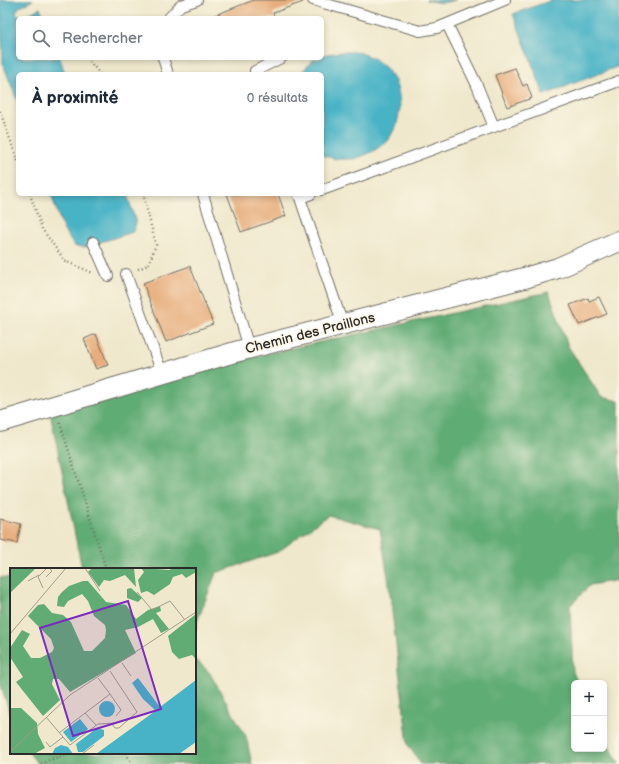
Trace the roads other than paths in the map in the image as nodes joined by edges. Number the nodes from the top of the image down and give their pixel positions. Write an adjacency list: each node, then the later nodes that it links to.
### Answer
1 (197, 0): 6 (lane)
2 (313, 0): 5 (lane)
3 (344, 0): 5 (lane)
4 (506, 0): 7 (lane)
5 (349, 10): 7 (lane)
6 (170, 16)
7 (447, 24): 13 (lane)
8 (164, 60): 10 (lane)
9 (277, 60): 11 (lane)
10 (167, 72)
11 (255, 72)
12 (619, 81): 13 (lane)
13 (494, 127): 14 (lane)
14 (324, 189)
15 (204, 196): 22 (lane)
16 (299, 196): 21 (lane)
17 (619, 241): 21 (street, Chemin des Praillons)
18 (93, 242): 20 (lane)
19 (126, 274): 23 (lane)
20 (108, 276)
21 (343, 325): 22 (street, Chemin des Praillons)
22 (249, 348): 23 (street, Chemin des Praillons)
23 (162, 373): 24 (street, Chemin des Praillons)
24 (0, 422)

